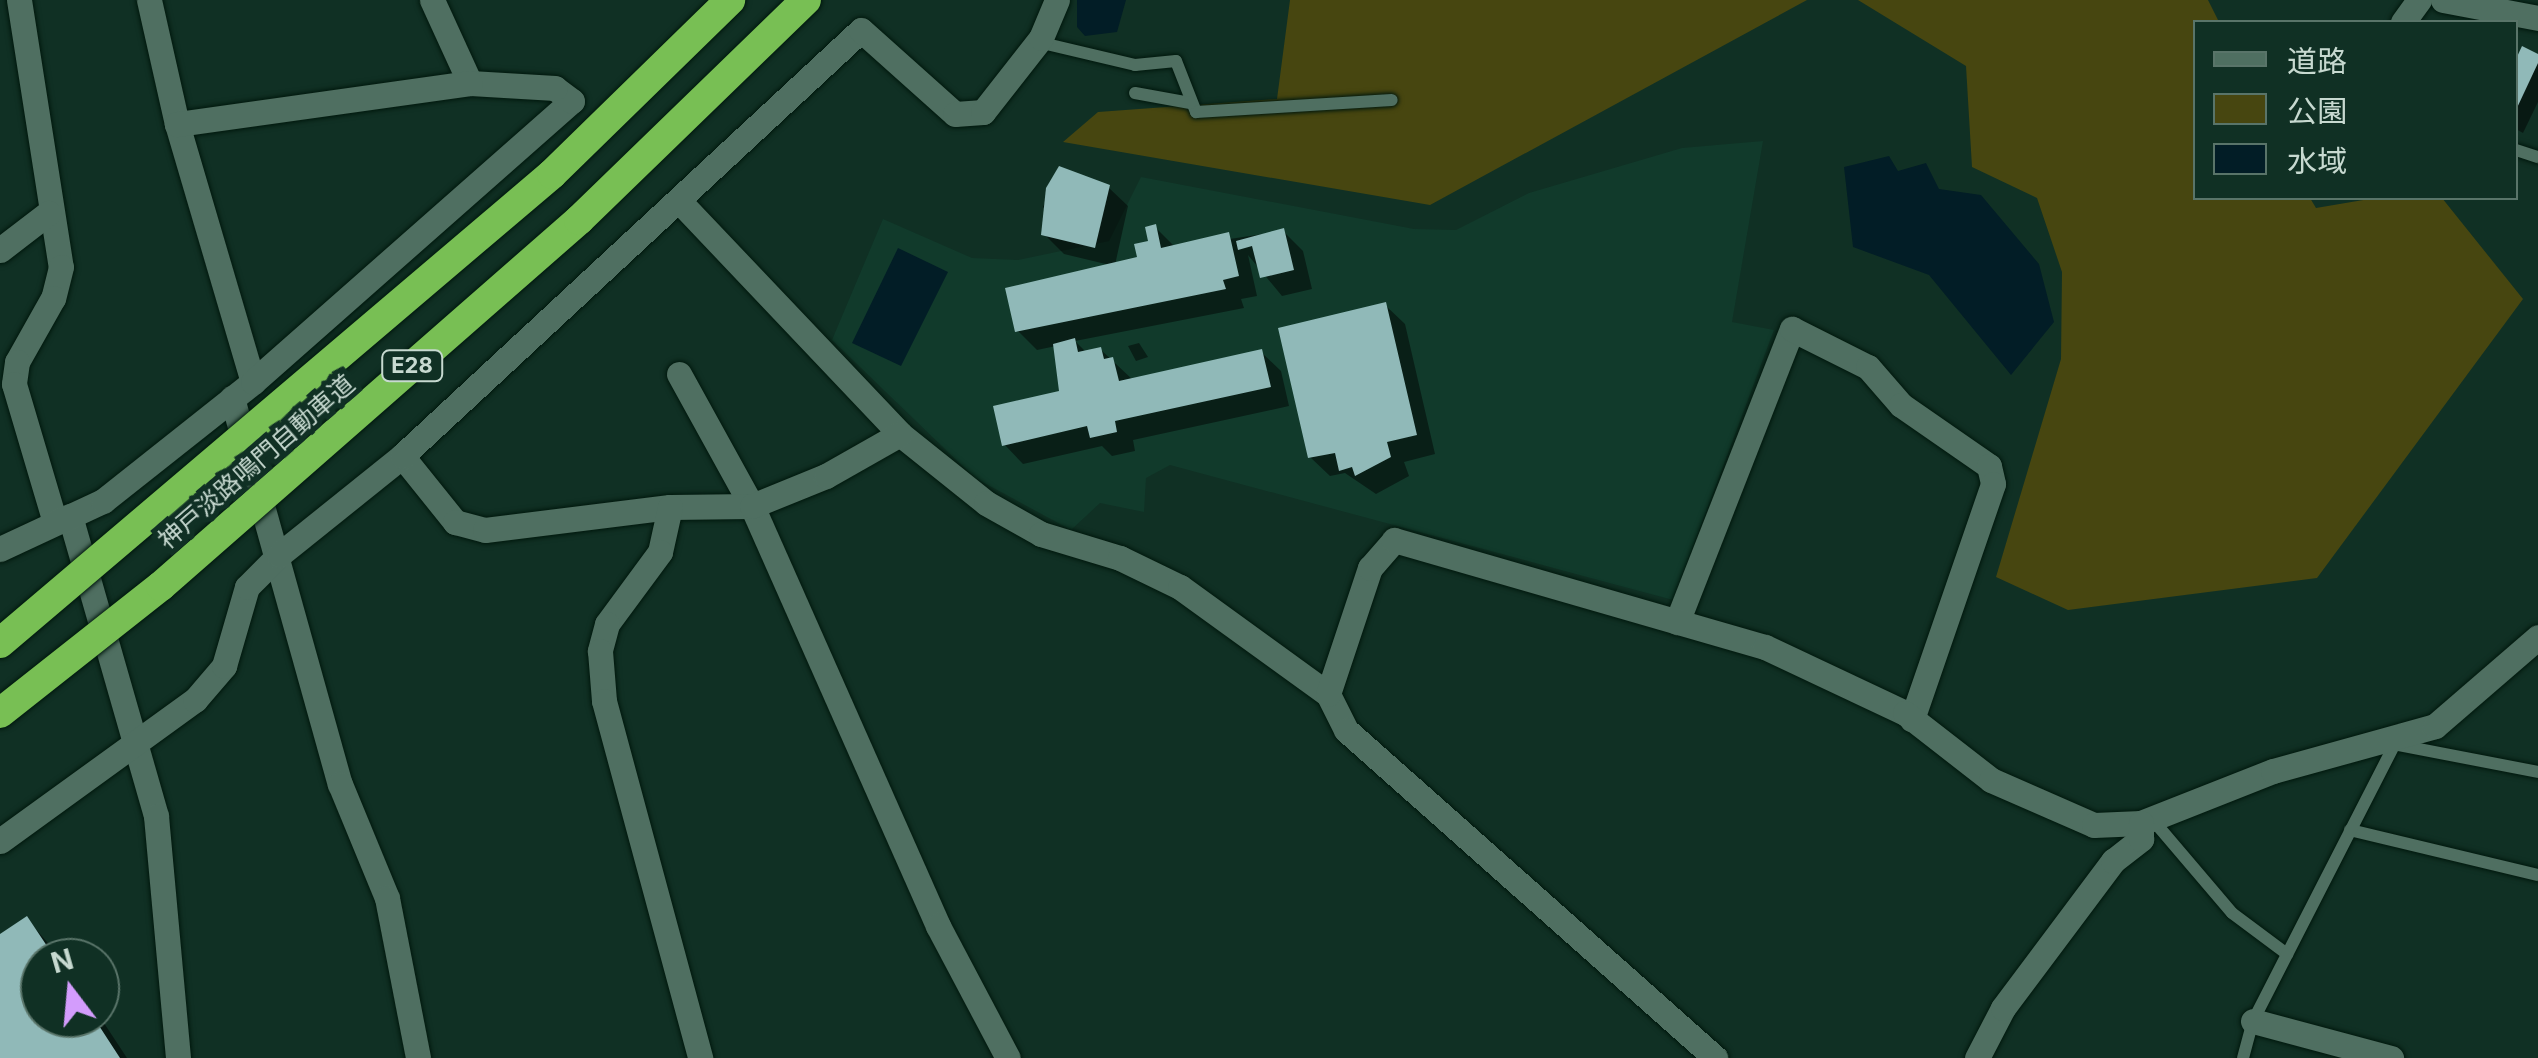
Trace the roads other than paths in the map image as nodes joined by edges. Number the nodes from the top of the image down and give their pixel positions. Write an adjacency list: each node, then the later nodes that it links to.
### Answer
1 (19, 0): 16 (street)
2 (149, 0): 14 (street)
3 (432, 0): 10 (street)
4 (730, 0): 30 (highway, 神戸淡路鳴門自動車道 / E28, bridge)
5 (806, 0): 32 (highway, 神戸淡路鳴門自動車道 / E28, bridge)
6 (1057, 0): 9 (street)
7 (2443, 0): 8 (street)
8 (2538, 18)
9 (1038, 42): 13 (lane); 15 (street)
10 (470, 84): 14 (street); 19 (street)
11 (1134, 93): 13 (lane)
12 (1392, 100): 13 (lane)
13 (1190, 102)
14 (177, 124): 19 (street)
15 (681, 204): 21 (street); 22 (street)
16 (48, 213): 17 (street); 25 (street)
17 (0, 250)
18 (679, 374): 23 (street)
19 (254, 382): 20 (street)
20 (232, 398): 25 (street); 27 (street)
21 (900, 434): 23 (street); 31 (street)
22 (402, 456): 24 (street); 27 (street)
23 (752, 506): 24 (street); 46 (street)
24 (670, 507): 45 (street)
25 (62, 519): 26 (street); 34 (street)
26 (0, 549)
27 (278, 554): 34 (street); 44 (street)
28 (1677, 622): 31 (street); 33 (street); 33 (street)
29 (2538, 637): 35 (street)
30 (0, 643)
31 (1328, 694): 47 (street)
32 (0, 713)
33 (1912, 719): 37 (street)
34 (134, 742): 39 (street); 43 (street)
35 (2388, 742): 36 (lane); 37 (street); 38 (lane)
36 (2538, 772)
37 (2146, 821): 41 (lane); 48 (street)
38 (2350, 830): 40 (lane); 41 (lane)
39 (0, 840)
40 (2538, 876)
41 (2287, 954): 42 (lane)
42 (2253, 1021): 49 (lane); 50 (street)
43 (178, 1058)
44 (418, 1058)
45 (700, 1058)
46 (1008, 1058)
47 (1715, 1058)
48 (1977, 1058)
49 (2243, 1058)
50 (2391, 1058)

